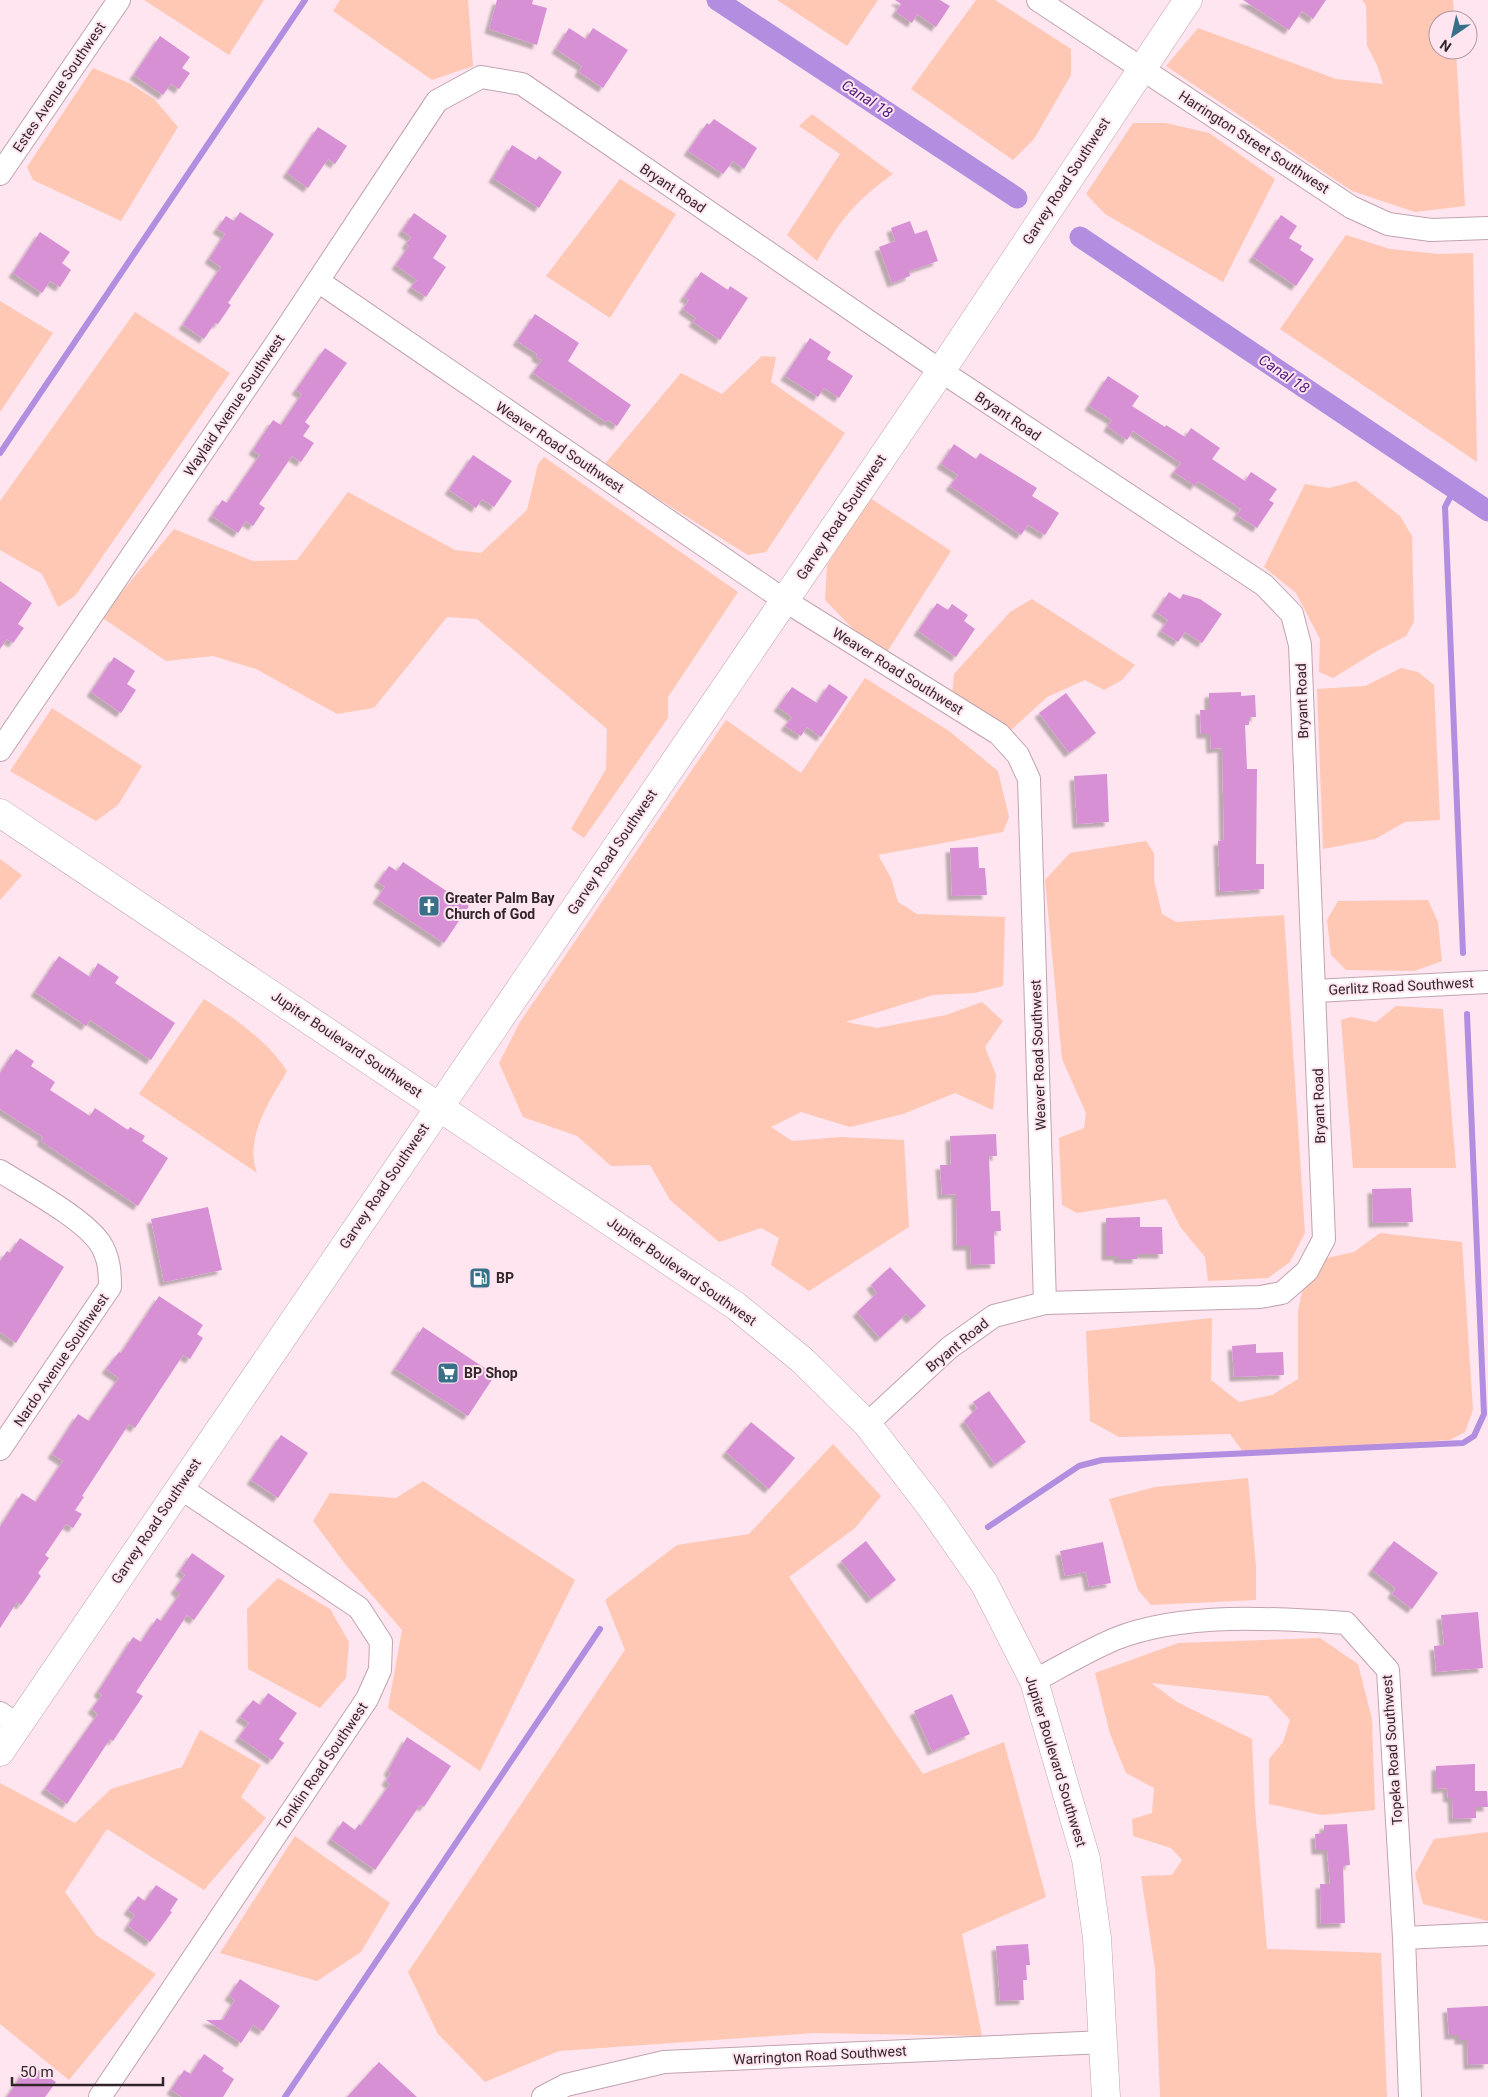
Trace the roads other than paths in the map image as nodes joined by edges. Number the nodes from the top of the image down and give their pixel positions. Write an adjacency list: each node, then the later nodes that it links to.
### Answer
1 (119, 0): 6 (street, Estes Avenue Southwest)
2 (1038, 0): 4 (street, Harrington Street Southwest)
3 (1188, 0): 4 (street, Garvey Road Southwest)
4 (1141, 68): 7 (street, Harrington Street Southwest); 9 (street, Garvey Road Southwest)
5 (481, 77): 8 (street, Waylaid Avenue Southwest); 9 (street, Bryant Road)
6 (0, 174)
7 (1488, 228)
8 (318, 281): 10 (street, Weaver Road Southwest); 11 (street, Waylaid Avenue Southwest)
9 (941, 371): 10 (street, Garvey Road Southwest); 14 (street, Bryant Road)
10 (784, 600): 15 (street, Garvey Road Southwest); 17 (street, Weaver Road Southwest)
11 (0, 750)
12 (0, 813): 15 (street, Jupiter Boulevard Southwest)
13 (1488, 982): 14 (street, Gerlitz Road Southwest)
14 (1315, 991): 17 (street, Bryant Road)
15 (439, 1106): 18 (street, Jupiter Boulevard Southwest); 20 (street, Garvey Road Southwest)
16 (0, 1171): 19 (street, Nardo Avenue Southwest)
17 (1045, 1303): 18 (street, Bryant Road)
18 (867, 1424): 21 (street, Jupiter Boulevard Southwest)
19 (0, 1449)
20 (179, 1487): 22 (street, Garvey Road Southwest); 27 (street, Tonklin Road Southwest)
21 (1034, 1681): 25 (street, Topeka Road Southwest); 26 (street, Jupiter Boulevard Southwest)
22 (9, 1719): 23 (street, Garvey Road Southwest)
23 (0, 1752)
24 (1488, 1934): 25 (street)
25 (1404, 1938): 30 (street, Topeka Road Southwest)
26 (1104, 2042): 28 (street, Warrington Road Southwest); 29 (street, Jupiter Boulevard Southwest)
27 (100, 2097)
28 (543, 2097)
29 (1106, 2097)
30 (1410, 2097)

